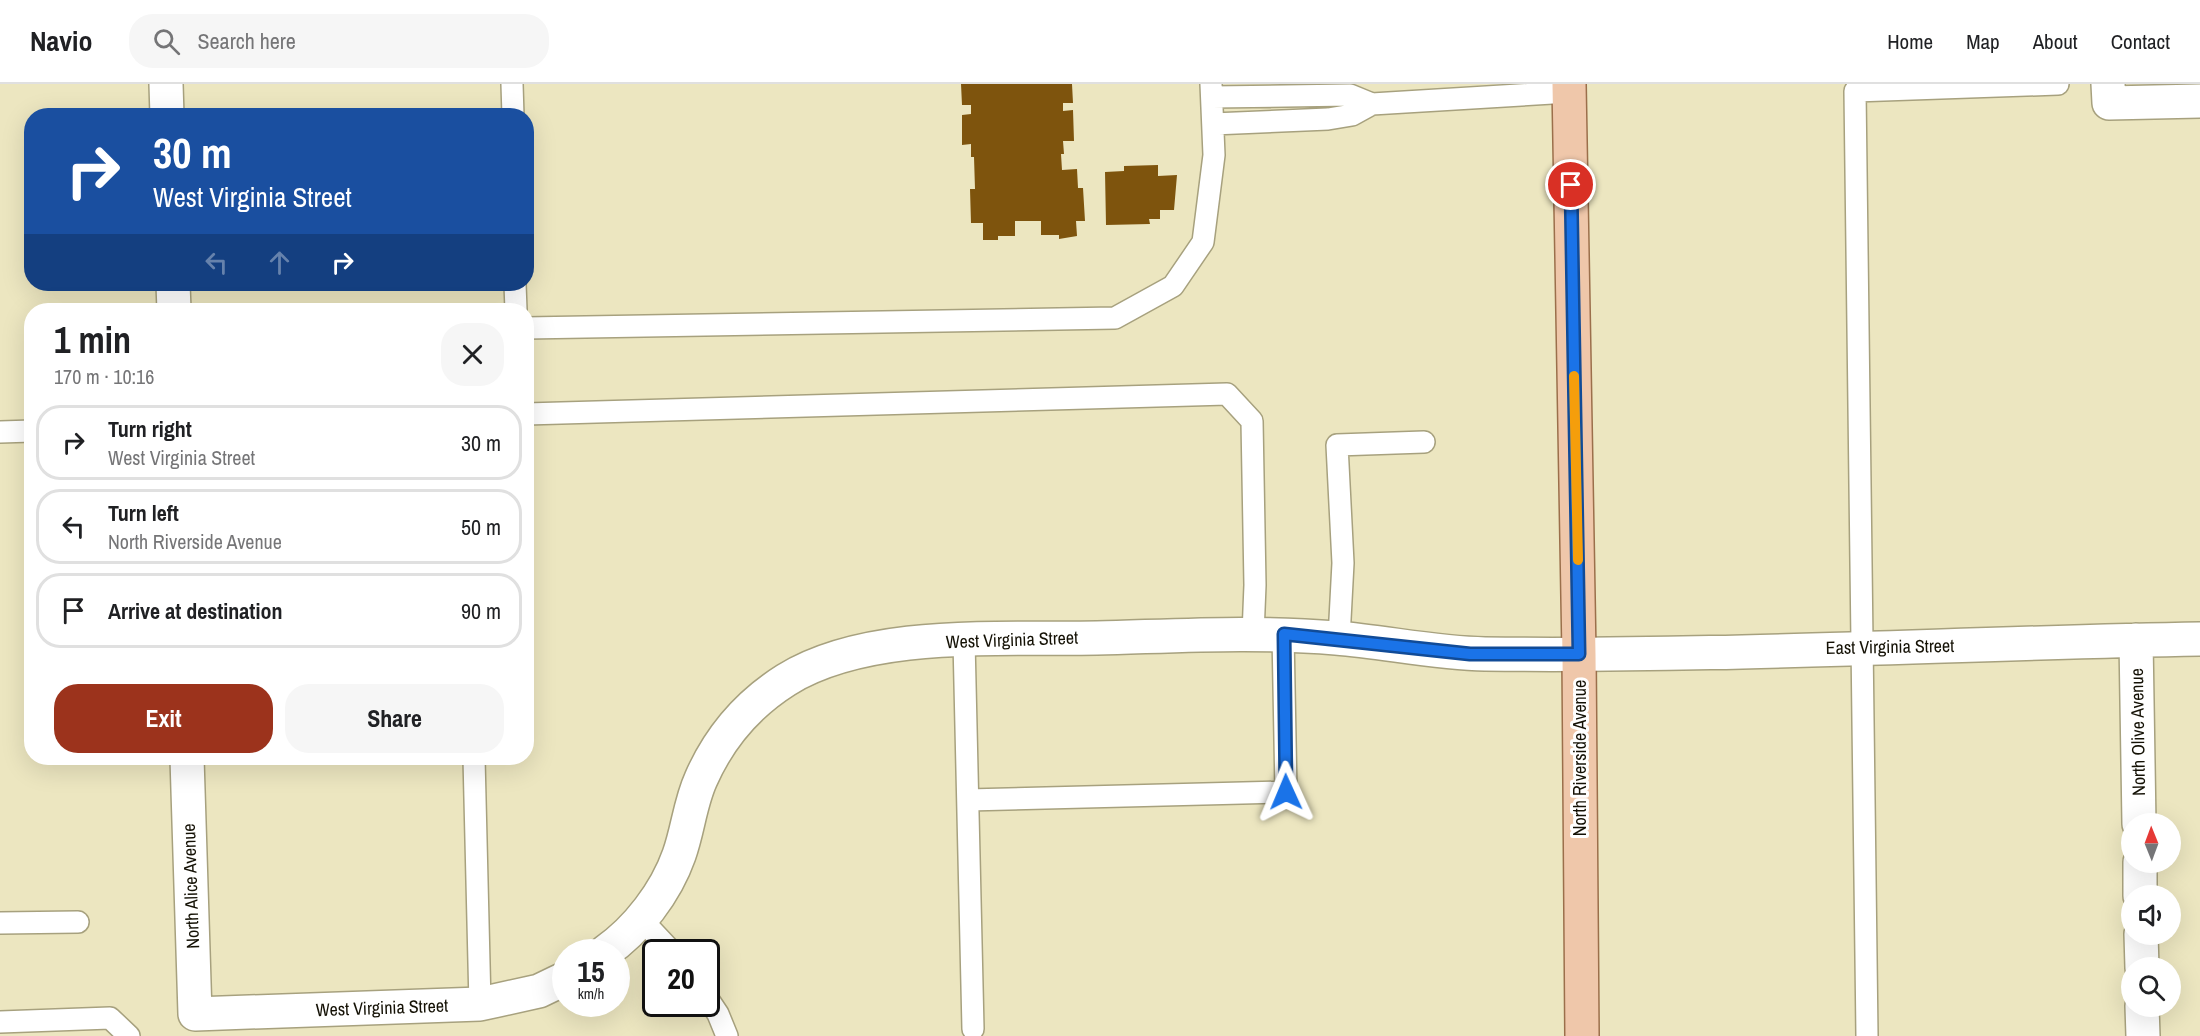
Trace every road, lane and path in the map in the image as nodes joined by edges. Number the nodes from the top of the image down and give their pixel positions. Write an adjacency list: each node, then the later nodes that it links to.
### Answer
1 (166, 84): 9 (street)
2 (512, 84): 10 (lane)
3 (2058, 84): 22 (lane)
4 (1569, 88): 8 (lane); 23 (main road, North Riverside Avenue)
5 (1211, 91): 8 (lane); 11 (lane)
6 (2108, 94): 7 (street)
7 (2200, 101)
8 (1372, 104): 11 (lane)
9 (168, 108)
10 (513, 108)
11 (1213, 124): 12 (lane)
12 (534, 328)
13 (534, 414): 17 (lane)
14 (24, 431): 15 (lane)
15 (0, 432)
16 (1424, 442): 18 (lane)
17 (1268, 634): 18 (street, West Virginia Street); 21 (street, West Virginia Street); 26 (lane)
18 (1339, 638): 23 (street, West Virginia Street)
19 (2200, 639): 20 (street, East Virginia Street)
20 (2136, 640): 22 (street, East Virginia Street); 27 (street, North Olive Avenue)
21 (964, 641): 26 (lane); 28 (street, West Virginia Street)
22 (1860, 648): 23 (street, East Virginia Street); 43 (lane)
23 (1579, 654): 42 (main road, North Riverside Avenue)
24 (187, 765): 35 (street, North Alice Avenue)
25 (474, 765): 34 (lane)
26 (968, 800): 39 (lane)
27 (2139, 813)
28 (641, 919): 31 (street, West Virginia Street); 32 (lane)
29 (78, 922): 30 (lane)
30 (0, 923)
31 (619, 939)
32 (660, 939)
33 (552, 985): 34 (street, West Virginia Street)
34 (480, 1004): 35 (street, West Virginia Street)
35 (195, 1014)
36 (719, 1017): 41 (lane)
37 (2142, 1017): 44 (street)
38 (0, 1022): 40 (lane)
39 (973, 1029)
40 (129, 1036)
41 (727, 1036)
42 (1582, 1036)
43 (1867, 1036)
44 (2143, 1036)

